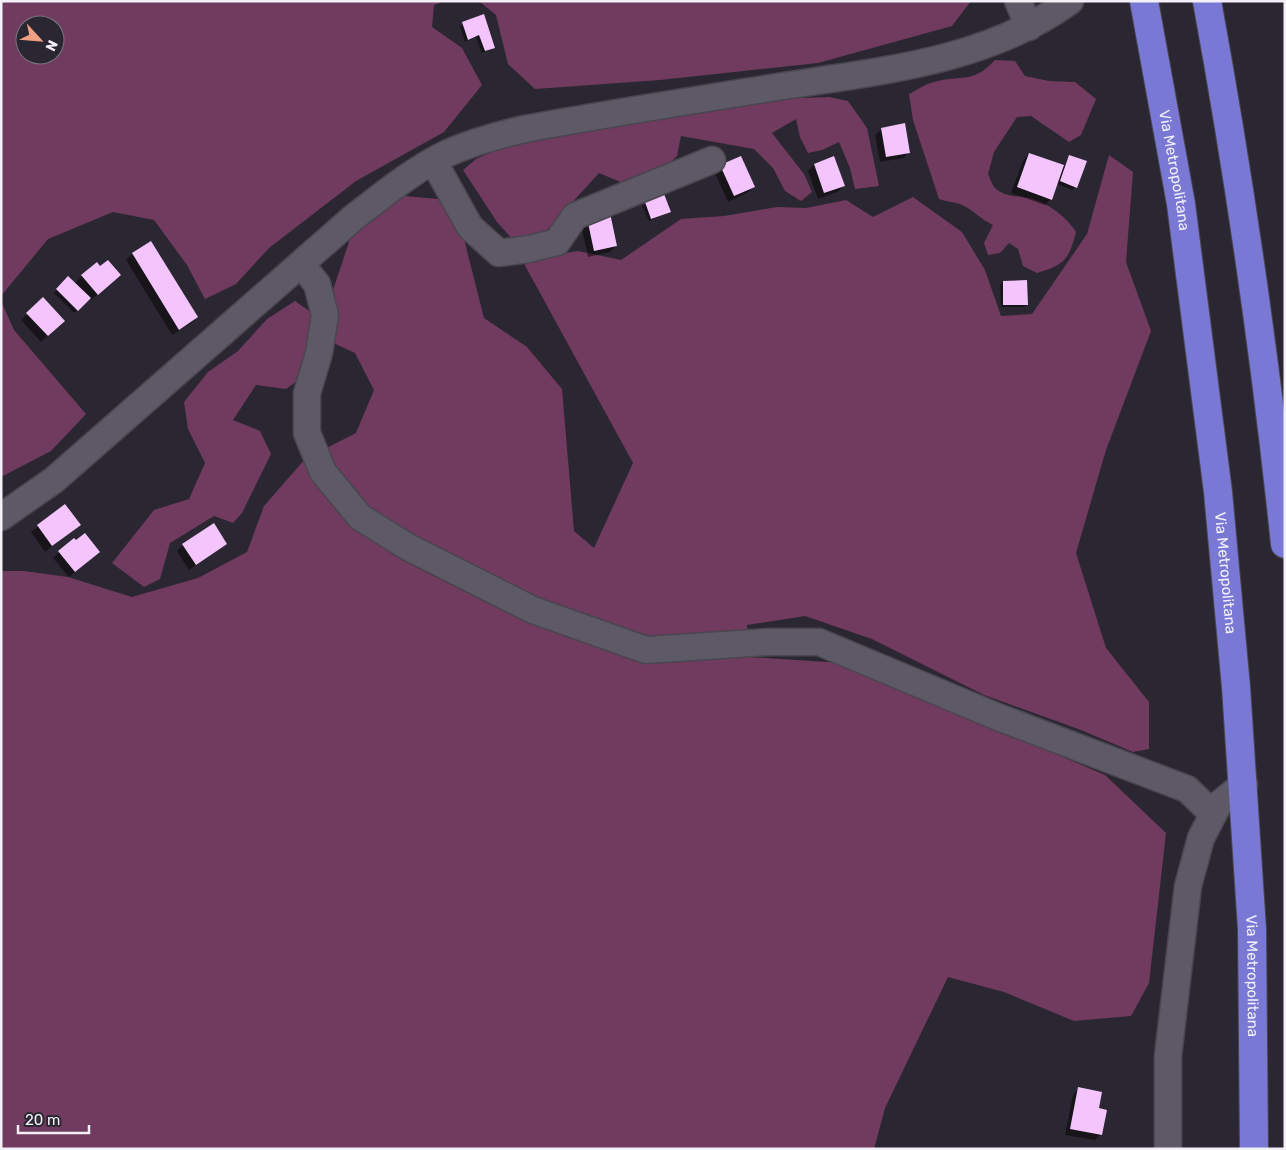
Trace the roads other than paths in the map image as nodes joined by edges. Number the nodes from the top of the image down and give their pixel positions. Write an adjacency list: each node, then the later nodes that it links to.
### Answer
1 (1018, 1): 5 (street)
2 (1070, 1): 5 (street)
3 (1144, 1): 11 (highway, Via Metropolitana)
4 (1207, 1): 10 (highway)
5 (1039, 22): 7 (street)
6 (712, 160): 7 (street)
7 (434, 162): 8 (street)
8 (301, 264): 9 (street); 12 (street)
9 (1, 517)
10 (1285, 544)
11 (1244, 784): 12 (street); 14 (highway, Via Metropolitana)
12 (1213, 814): 13 (street)
13 (1168, 1149)
14 (1254, 1149)

